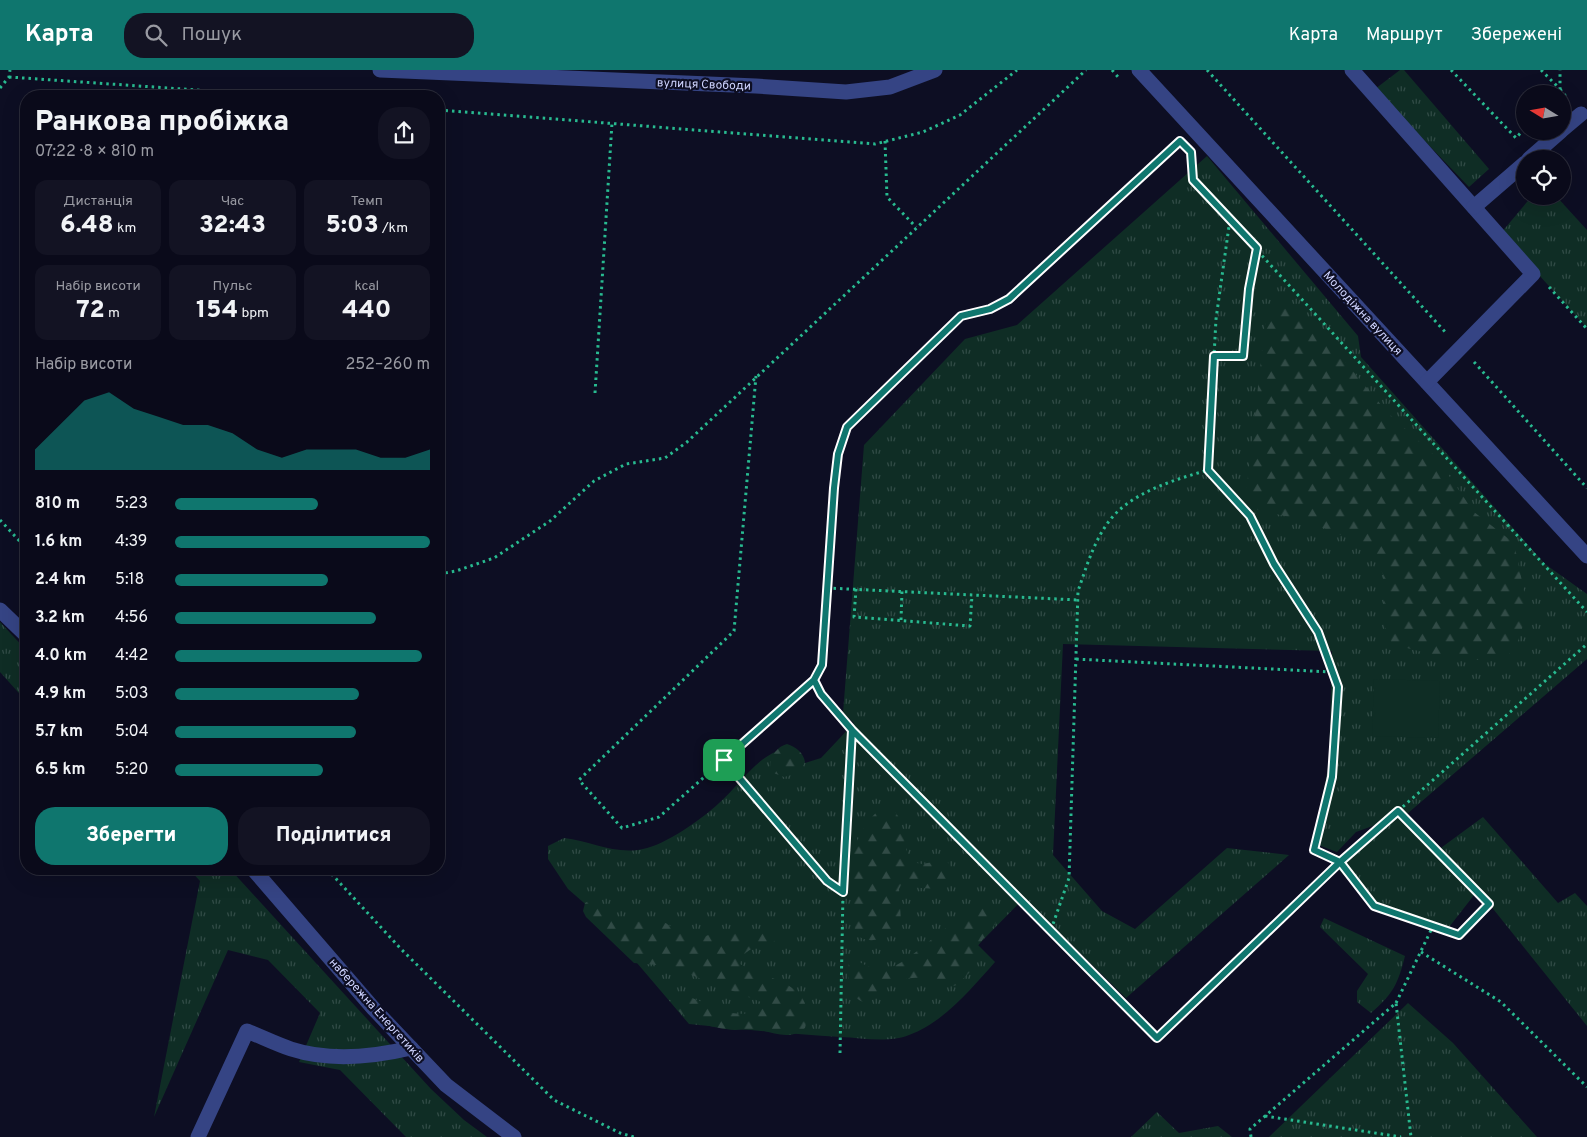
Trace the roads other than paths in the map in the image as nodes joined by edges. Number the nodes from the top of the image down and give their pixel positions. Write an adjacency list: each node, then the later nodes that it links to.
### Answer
1 (380, 70): 5 (street, вулиця Свободи)
2 (935, 70): 5 (street, вулиця Свободи)
3 (1139, 70): 12 (street, Молодіжна вулиця)
4 (1352, 70): 11 (street)
5 (525, 73)
6 (1581, 114): 7 (street)
7 (1571, 123)
8 (1552, 140): 9 (street)
9 (1540, 150)
10 (1516, 171): 11 (street)
11 (1474, 207): 12 (street)
12 (1427, 382): 13 (street, Молодіжна вулиця)
13 (1587, 556)
14 (0, 610): 15 (street)
15 (20, 629)
16 (258, 875): 17 (street, набережна Енергетиків)
17 (411, 1048): 18 (street); 19 (street, набережна Енергетиків)
18 (198, 1137)
19 (514, 1137)

